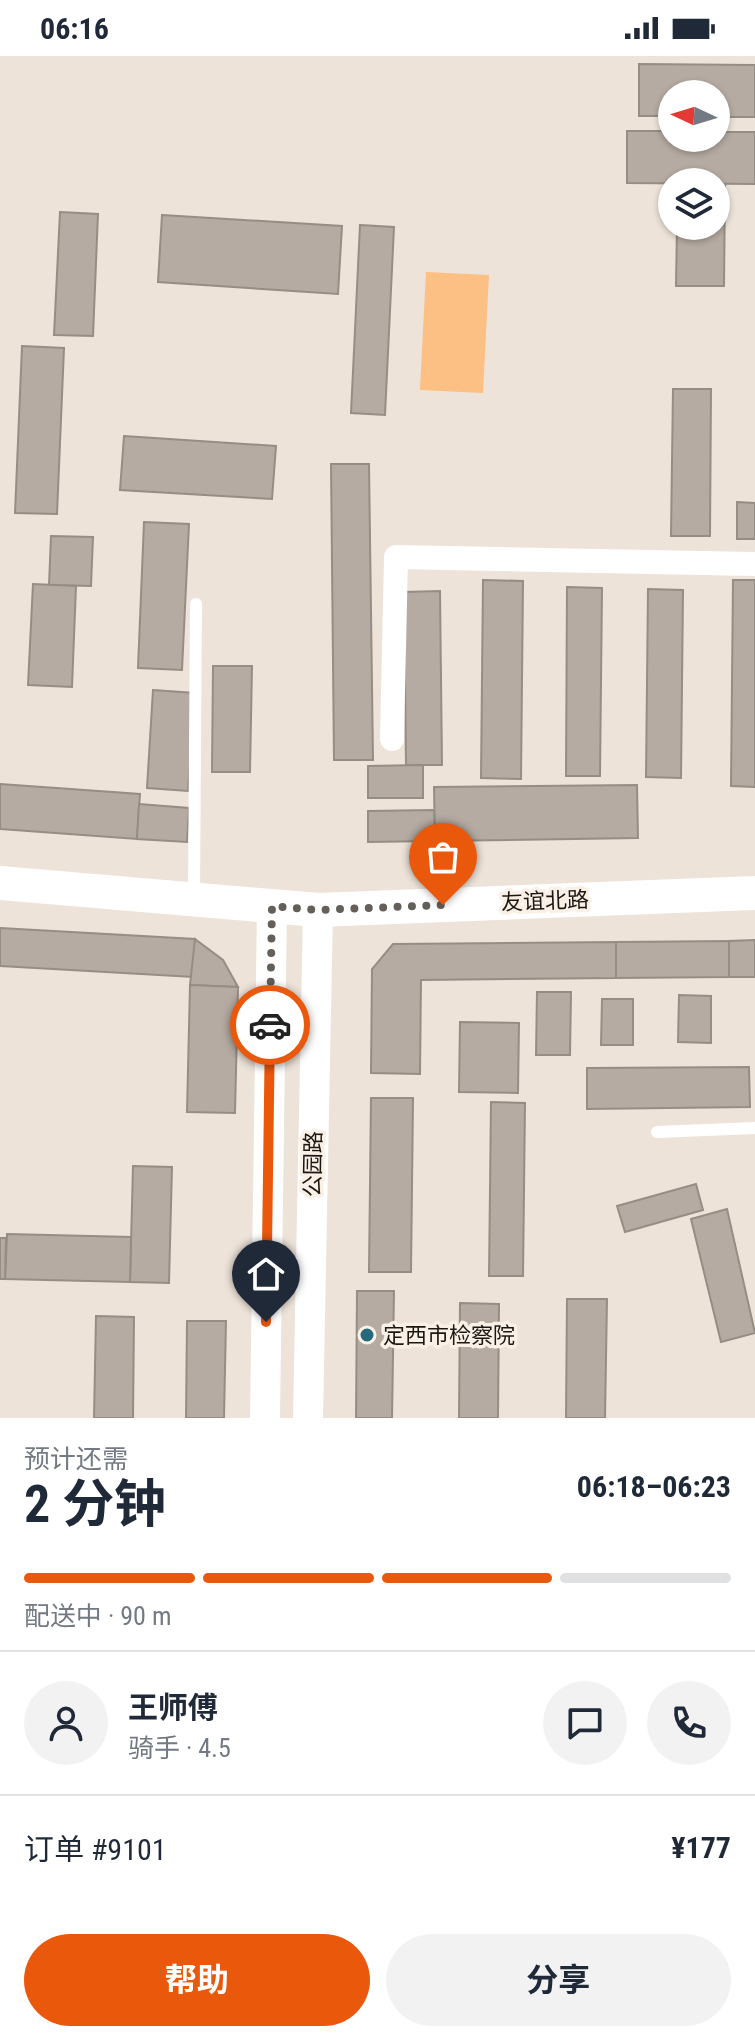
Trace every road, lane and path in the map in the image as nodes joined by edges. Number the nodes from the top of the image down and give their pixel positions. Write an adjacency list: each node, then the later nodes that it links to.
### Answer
1 (755, 564): 3 (street)
2 (196, 604): 6 (lane)
3 (392, 739)
4 (0, 883): 6 (main road, 友谊北路)
5 (755, 893): 8 (main road, 友谊北路)
6 (194, 900): 7 (main road, 友谊北路)
7 (272, 906): 8 (main road, 友谊北路); 11 (street, 公园路)
8 (318, 910): 12 (street, 公园路)
9 (755, 1128): 10 (lane)
10 (657, 1132)
11 (265, 1418)
12 (308, 1418)

